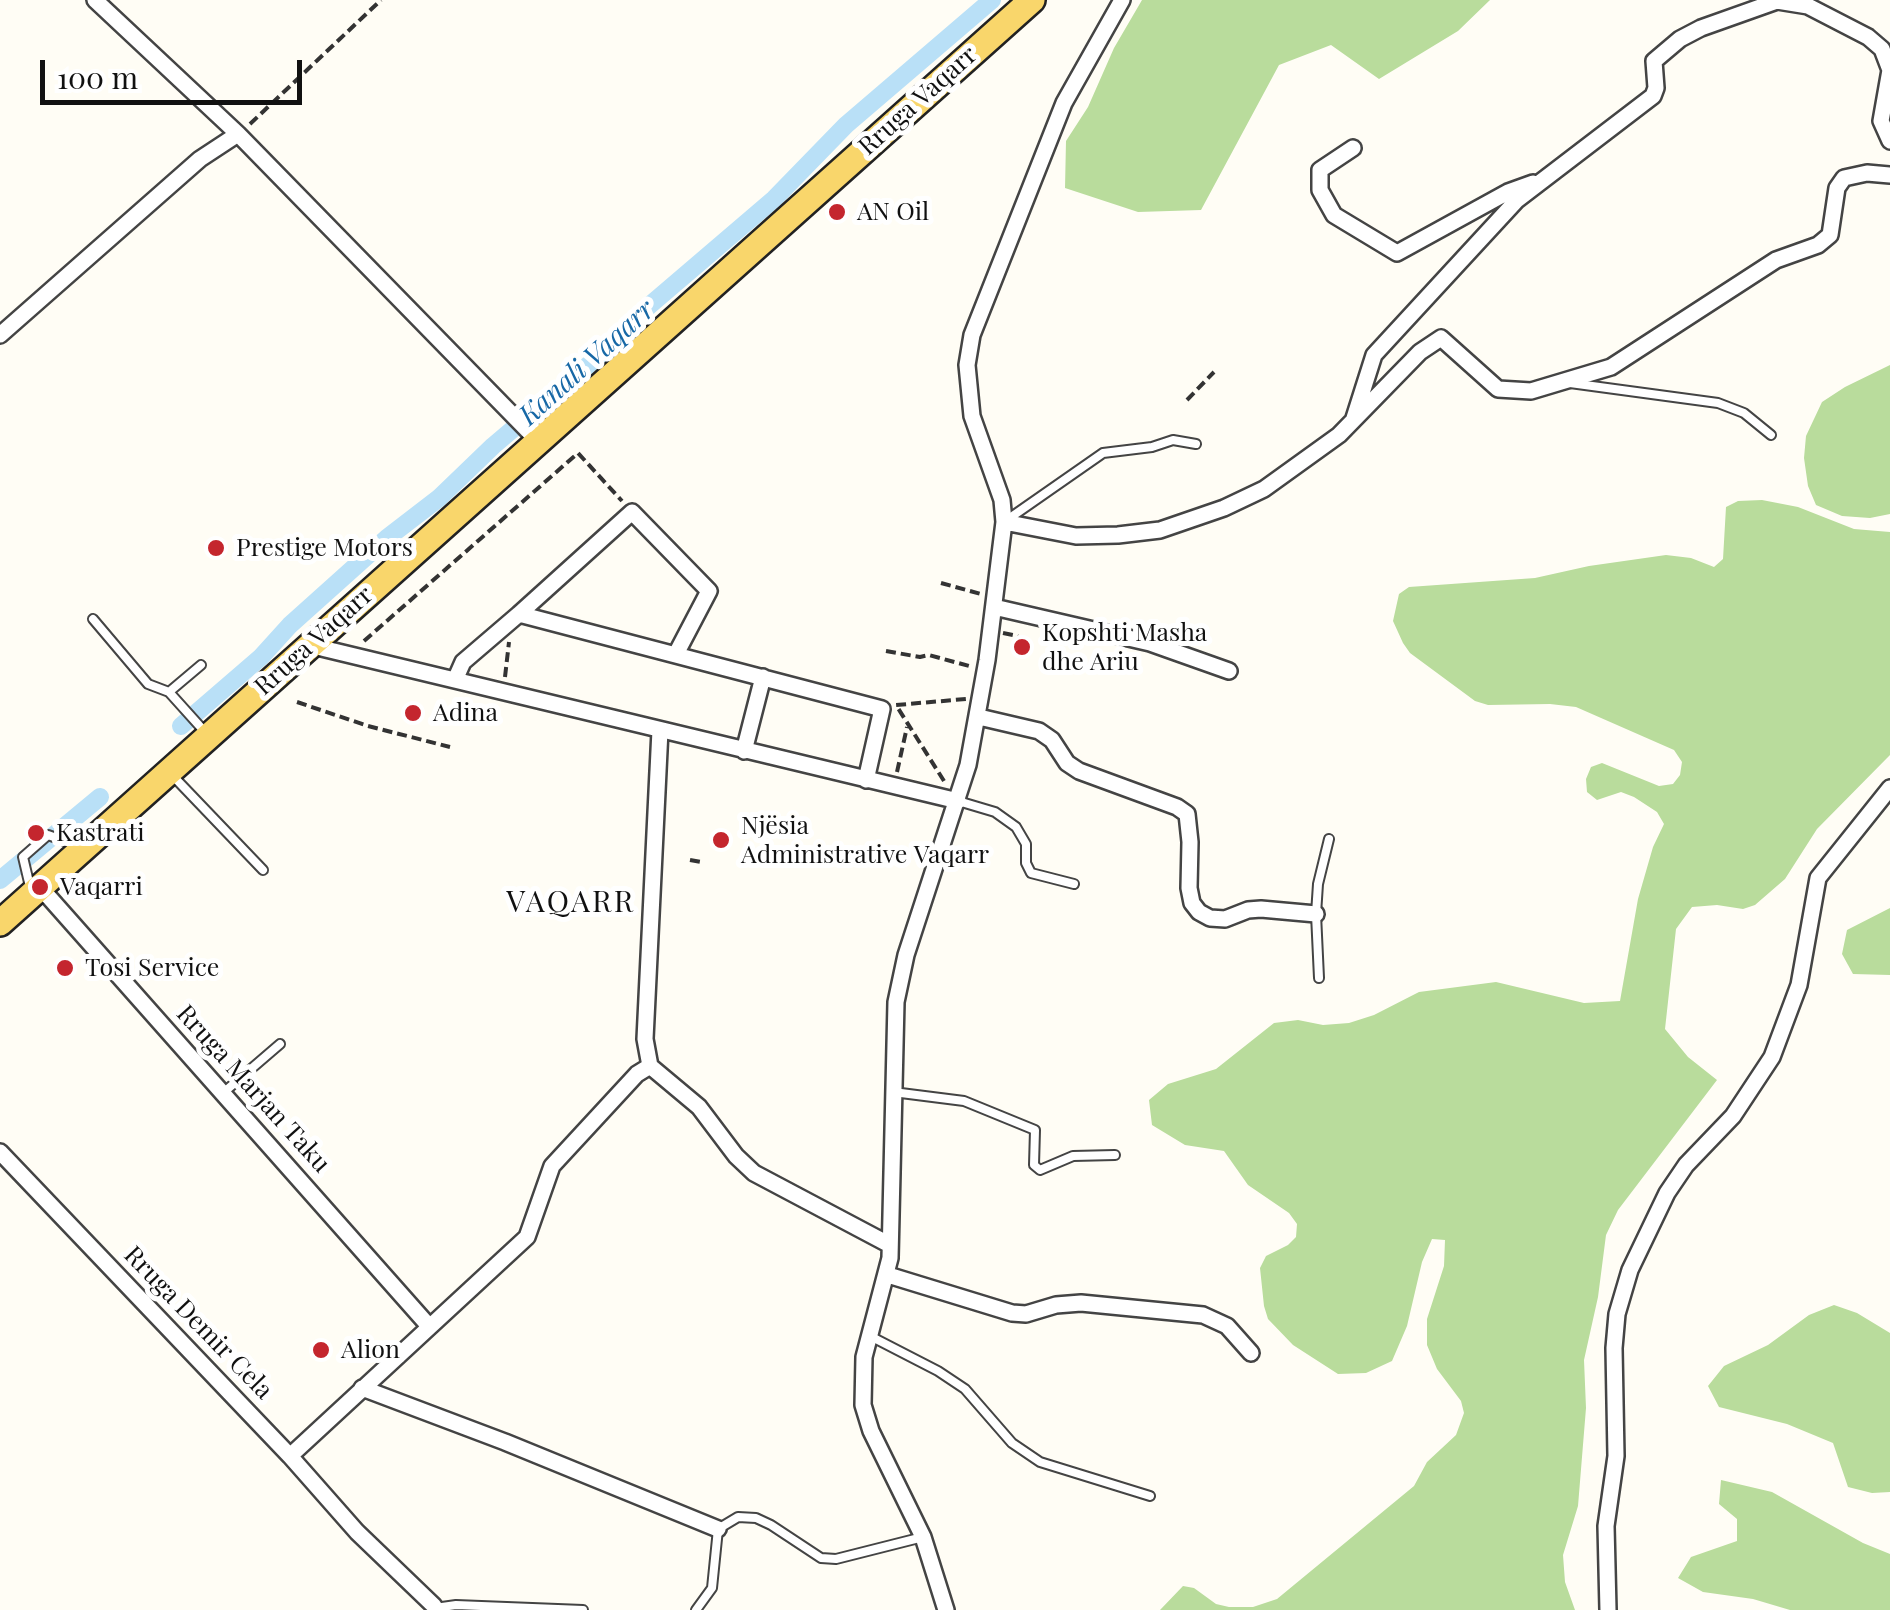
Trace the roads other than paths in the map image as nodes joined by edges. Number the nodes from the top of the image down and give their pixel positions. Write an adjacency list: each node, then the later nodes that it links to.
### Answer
1 (94, 0): 4 (street)
2 (1032, 0): 12 (main road, Rruga Vaqarr)
3 (1122, 0): 15 (street)
4 (238, 134): 9 (street); 12 (street)
5 (1890, 141): 8 (street)
6 (1353, 148): 8 (street)
7 (1890, 175): 10 (street)
8 (1542, 180): 11 (street)
9 (0, 335)
10 (1565, 383): 11 (street); 13 (lane)
11 (1353, 422): 15 (street)
12 (531, 434): 19 (main road, Rruga Vaqarr)
13 (1771, 435)
14 (1196, 444): 15 (lane)
15 (1004, 522): 16 (street)
16 (994, 606): 22 (street); 26 (street)
17 (516, 617): 20 (street); 20 (street); 24 (street)
18 (92, 619): 25 (lane)
19 (309, 645): 24 (street); 27 (main road, Rruga Vaqarr)
20 (676, 654): 23 (street)
21 (201, 665): 25 (lane)
22 (1229, 671)
23 (763, 677): 29 (street); 31 (street)
24 (454, 680): 28 (street)
25 (170, 692): 27 (lane)
26 (978, 716): 33 (street); 38 (street)
27 (203, 730): 30 (main road, Rruga Vaqarr)
28 (660, 730): 29 (street); 42 (street)
29 (744, 751): 31 (street)
30 (168, 772): 35 (lane); 36 (main road, Rruga Vaqarr)
31 (866, 780): 33 (street)
32 (1890, 788): 61 (street)
33 (958, 802): 37 (lane); 43 (street)
34 (1329, 840): 38 (lane)
35 (263, 870)
36 (32, 882): 39 (main road, Rruga Vaqarr); 44 (street, Rruga Marjan Taku)
37 (1074, 884)
38 (1316, 914): 40 (lane)
39 (1, 921)
40 (1319, 978)
41 (280, 1044): 44 (lane)
42 (650, 1066): 47 (street); 49 (street)
43 (893, 1092): 46 (lane); 47 (street)
44 (223, 1093): 49 (street, Rruga Marjan Taku)
45 (0, 1152): 53 (street, Rruga Demir Cela)
46 (1115, 1155)
47 (890, 1245): 48 (street)
48 (888, 1275): 50 (street); 51 (street)
49 (428, 1325): 52 (street)
50 (870, 1336): 54 (lane); 56 (street)
51 (1251, 1353)
52 (362, 1388): 53 (street); 55 (street)
53 (290, 1456): 57 (street, Rruga Demir Cela)
54 (1150, 1496)
55 (718, 1529): 56 (lane); 59 (lane)
56 (922, 1537): 60 (street)
57 (435, 1608): 58 (lane)
58 (583, 1610)
59 (696, 1610)
60 (946, 1610)
61 (1608, 1610)

